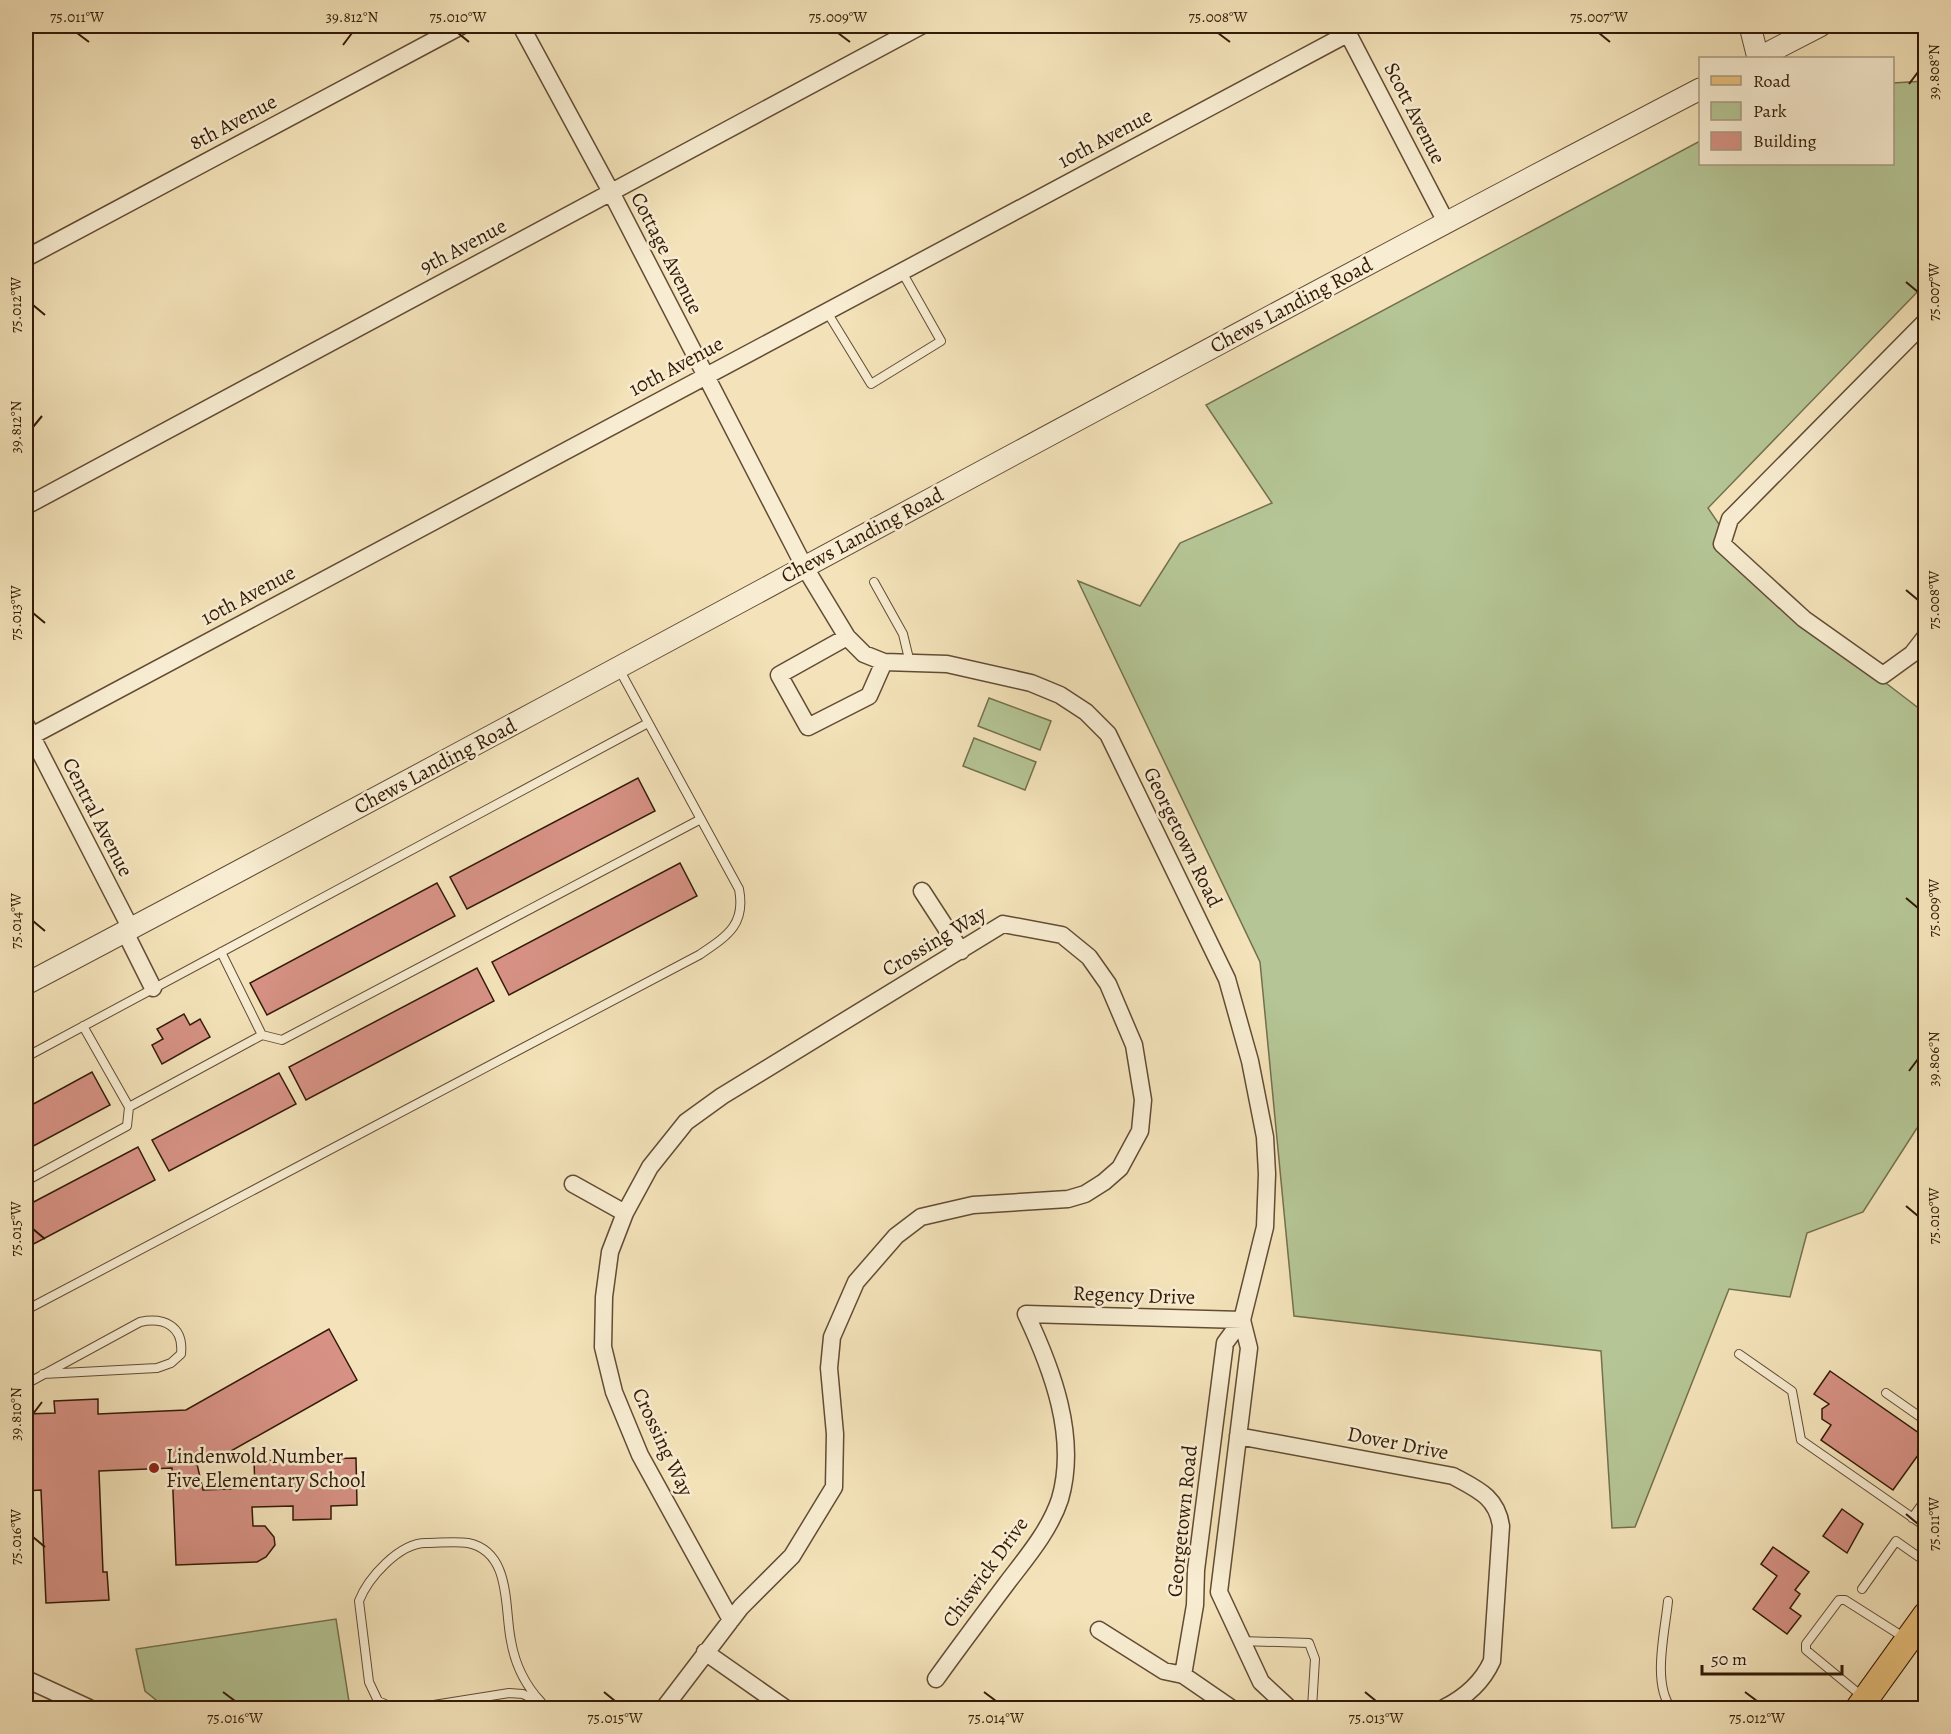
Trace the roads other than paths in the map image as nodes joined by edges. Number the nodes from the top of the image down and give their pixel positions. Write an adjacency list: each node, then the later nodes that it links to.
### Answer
1 (461, 26): 12 (street, 8th Avenue)
2 (521, 26): 10 (street, Cottage Avenue)
3 (921, 26): 10 (street, 9th Avenue)
4 (1750, 26): 7 (street)
5 (1821, 26): 8 (street)
6 (1346, 29): 11 (street, Scott Avenue); 13 (street, 10th Avenue)
7 (1758, 57)
8 (1760, 57)
9 (1699, 90): 11 (street, Chews Landing Road)
10 (611, 192): 16 (street, Cottage Avenue); 17 (street, 9th Avenue)
11 (1446, 222): 18 (street, Chews Landing Road)
12 (26, 258)
13 (902, 272): 14 (street, 10th Avenue); 14 (lane)
14 (827, 312): 16 (street, 10th Avenue)
15 (1926, 321): 20 (street)
16 (705, 376): 18 (street, Cottage Avenue); 26 (street, 10th Avenue)
17 (26, 506)
18 (804, 566): 21 (street, Georgetown Road); 24 (street, Chews Landing Road)
19 (874, 582): 23 (lane)
20 (1926, 636)
21 (847, 637): 22 (street, Georgetown Road); 22 (street)
22 (884, 662): 23 (street, Georgetown Road)
23 (910, 663): 43 (street, Georgetown Road)
24 (619, 669): 25 (lane); 29 (street, Chews Landing Road)
25 (648, 723): 27 (lane); 31 (lane)
26 (27, 733): 29 (street, Central Avenue)
27 (701, 819): 35 (lane); 41 (lane)
28 (922, 891): 30 (street)
29 (128, 930): 32 (street, Chews Landing Road); 33 (street, Central Avenue)
30 (961, 951): 40 (street, Crossing Way); 59 (street, Crossing Way)
31 (220, 952): 33 (lane); 35 (lane)
32 (26, 984)
33 (153, 988): 34 (lane)
34 (84, 1026): 36 (lane); 37 (lane)
35 (262, 1035): 37 (lane)
36 (26, 1057)
37 (129, 1107): 38 (lane)
38 (26, 1181)
39 (573, 1184): 40 (street)
40 (625, 1213): 59 (street, Crossing Way)
41 (26, 1310)
42 (1026, 1314): 43 (street, Regency Drive); 66 (street, Chiswick Drive)
43 (1242, 1320): 49 (street, Georgetown Road); 54 (street, Georgetown Road)
44 (1739, 1354): 51 (lane)
45 (43, 1374): 45 (lane); 46 (lane)
46 (26, 1384)
47 (1886, 1393): 48 (lane)
48 (1926, 1421)
49 (1238, 1436): 56 (street, Georgetown Road); 78 (street, Dover Drive)
50 (1926, 1499): 51 (lane)
51 (1912, 1518): 52 (lane)
52 (1926, 1527)
53 (1926, 1562): 55 (lane)
54 (1197, 1589): 56 (street); 64 (street, Georgetown Road)
55 (1862, 1589)
56 (1219, 1592): 62 (street)
57 (1668, 1601): 79 (lane)
58 (1926, 1615): 61 (main road)
59 (731, 1620): 63 (street, Crossing Way)
60 (1099, 1630): 64 (street)
61 (1908, 1640): 68 (main road); 68 (lane)
62 (1240, 1641): 76 (street); 77 (lane)
63 (705, 1652): 73 (street, Crossing Way); 74 (street)
64 (1183, 1675): 75 (street)
65 (26, 1679): 69 (street)
66 (936, 1679)
67 (541, 1702): 70 (lane); 71 (lane); 72 (lane)
68 (1863, 1704)
69 (89, 1708)
70 (394, 1708)
71 (415, 1708)
72 (550, 1708)
73 (664, 1708)
74 (784, 1708)
75 (1230, 1708)
76 (1289, 1708)
77 (1312, 1708)
78 (1444, 1708)
79 (1671, 1708)

